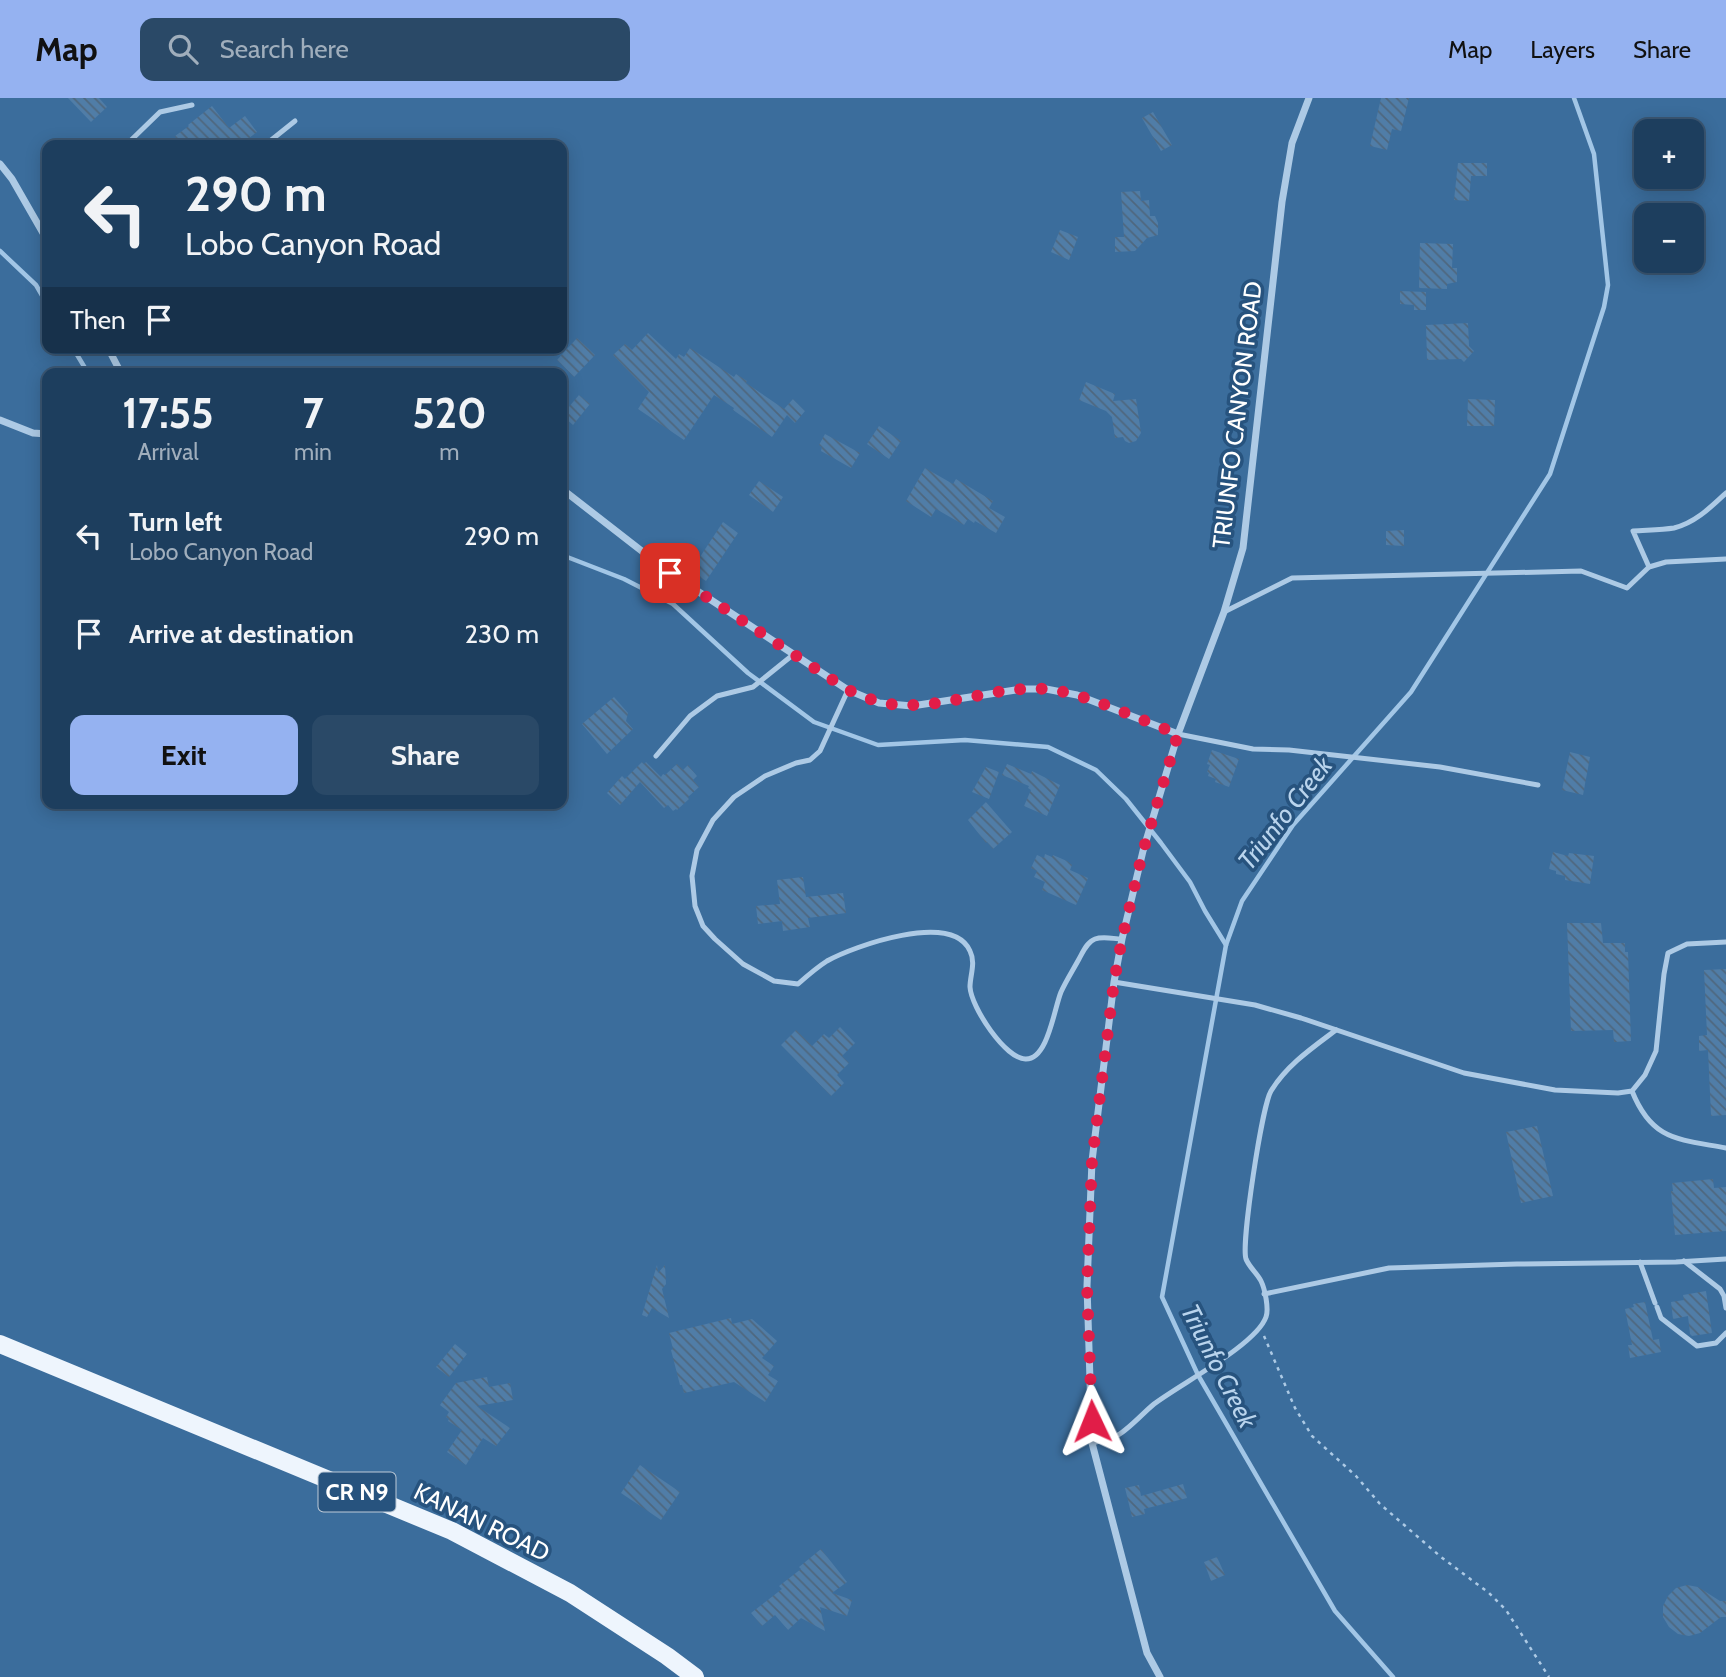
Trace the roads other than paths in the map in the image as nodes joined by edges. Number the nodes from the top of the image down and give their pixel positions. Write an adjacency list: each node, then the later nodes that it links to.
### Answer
1 (1309, 98): 15 (street, TRIUNFO CANYON ROAD)
2 (192, 105): 4 (lane)
3 (295, 121): 5 (lane)
4 (131, 140)
5 (271, 140)
6 (0, 164): 7 (street)
7 (40, 227): 8 (street)
8 (42, 231)
9 (0, 420): 10 (street)
10 (42, 434)
11 (567, 493): 16 (street)
12 (1726, 493): 14 (lane)
13 (1726, 559): 14 (lane)
14 (1648, 567): 15 (lane)
15 (1224, 612): 18 (street, TRIUNFO CANYON ROAD)
16 (794, 654): 17 (street); 19 (lane)
17 (848, 690): 18 (street); 21 (lane)
18 (1178, 734): 20 (lane); 21 (street, TRIUNFO CANYON ROAD)
19 (656, 756)
20 (1538, 785)
21 (1122, 939): 23 (street, TRIUNFO CANYON ROAD)
22 (1726, 942): 25 (lane)
23 (1114, 982): 24 (lane); 34 (street, TRIUNFO CANYON ROAD)
24 (1336, 1030): 25 (lane); 30 (lane)
25 (1632, 1091): 26 (lane)
26 (1726, 1148)
27 (1726, 1259): 28 (lane)
28 (1684, 1261): 29 (lane); 31 (lane)
29 (1640, 1262): 30 (lane); 32 (lane)
30 (1264, 1294): 34 (lane)
31 (1726, 1308)
32 (1726, 1333)
33 (0, 1344): 35 (main road, KANAN ROAD / CR N9)
34 (1093, 1443): 36 (street, TRIUNFO CANYON ROAD)
35 (695, 1677)
36 (1160, 1677)

